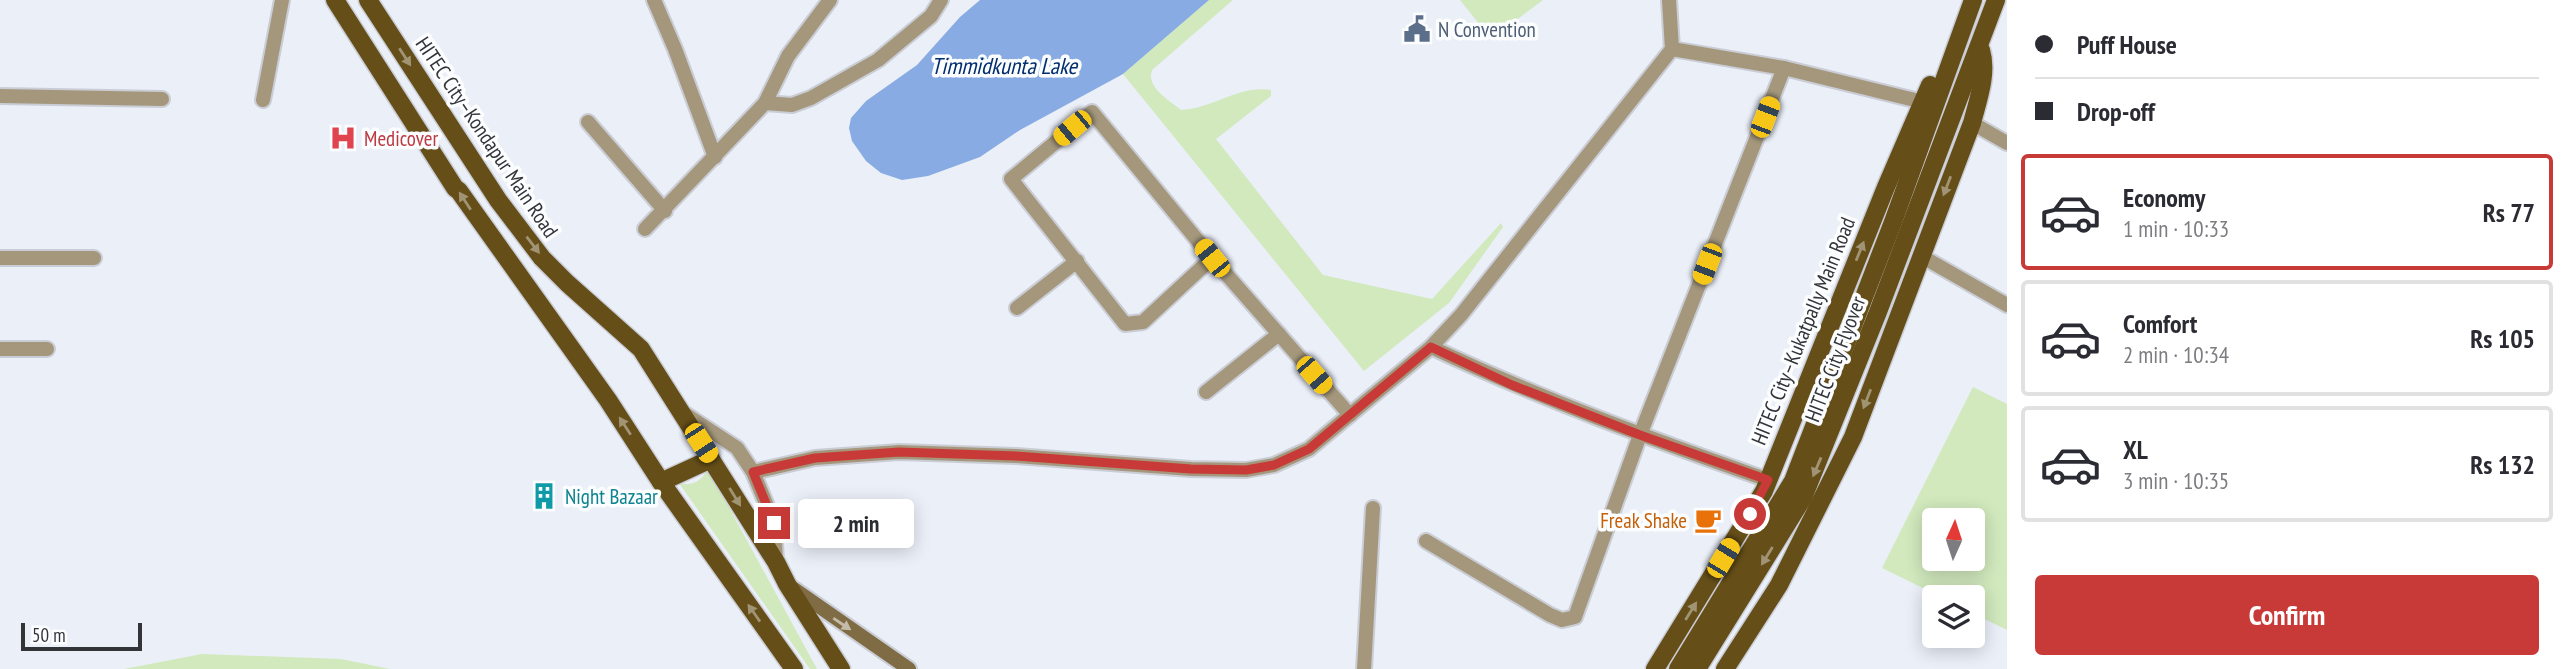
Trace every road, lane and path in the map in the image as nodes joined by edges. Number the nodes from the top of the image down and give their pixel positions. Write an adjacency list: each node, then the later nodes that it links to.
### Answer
1 (282, 0): 16 (street)
2 (335, 0): 44 (main road, one-way to 2)
3 (368, 0): 38 (main road, HITEC City–Kondapur Main Road, one-way to 38)
4 (654, 0): 22 (street)
5 (831, 0): 18 (street)
6 (941, 0): 18 (street)
7 (1669, 0): 12 (street)
8 (1973, 0): 10 (main road, HITEC City–Kukatpally Main Road)
9 (1996, 0): 11 (main road)
10 (1955, 47): 17 (main road, HITEC City–Kukatpally Main Road); 32 (main road, HITEC City Flyover)
11 (1980, 48): 20 (main road); 32 (main road, HITEC City Flyover)
12 (1672, 49): 13 (street); 34 (street)
13 (1784, 68): 17 (street); 40 (street)
14 (0, 96): 15 (street)
15 (162, 99)
16 (263, 100)
17 (1923, 102): 43 (main road, HITEC City–Kukatpally Main Road, one-way to 17)
18 (765, 103): 22 (street)
19 (588, 122): 23 (street)
20 (1972, 123): 21 (street); 25 (main road, one-way to 25)
21 (2007, 143)
22 (715, 157): 23 (street)
23 (665, 211): 24 (street)
24 (645, 229)
25 (1921, 256): 30 (street); 56 (main road, one-way to 56)
26 (0, 258): 27 (street)
27 (94, 258)
28 (1212, 258): 29 (street); 29 (street); 33 (street)
29 (1077, 261): 31 (street)
30 (2007, 305)
31 (1017, 308)
32 (1869, 310): 54 (main road, HITEC City Flyover); 55 (main road, HITEC City Flyover, one-way to 55)
33 (1279, 334): 37 (street); 39 (street)
34 (1431, 347): 39 (street); 40 (street)
35 (0, 349): 36 (street)
36 (47, 349)
37 (1206, 392)
38 (681, 412): 41 (main road, HITEC City–Kondapur Main Road); 42 (street)
39 (1350, 415): 42 (street)
40 (1640, 435): 43 (street); 46 (street)
41 (711, 459): 44 (main road); 47 (main road, HITEC City–Kondapur Main Road, one-way to 47)
42 (753, 472): 47 (street)
43 (1768, 480): 53 (main road, HITEC City–Kukatpally Main Road, one-way to 43)
44 (661, 482): 49 (main road, one-way to 44)
45 (1373, 508): 52 (street)
46 (1426, 541)
47 (776, 562): 48 (main road, HITEC City–Kondapur Main Road)
48 (787, 584): 50 (main road, HITEC City–Kondapur Main Road); 51 (main road, one-way to 51)
49 (794, 669)
50 (841, 669)
51 (909, 669)
52 (1364, 669)
53 (1655, 669)
54 (1678, 669)
55 (1697, 669)
56 (1725, 669)

